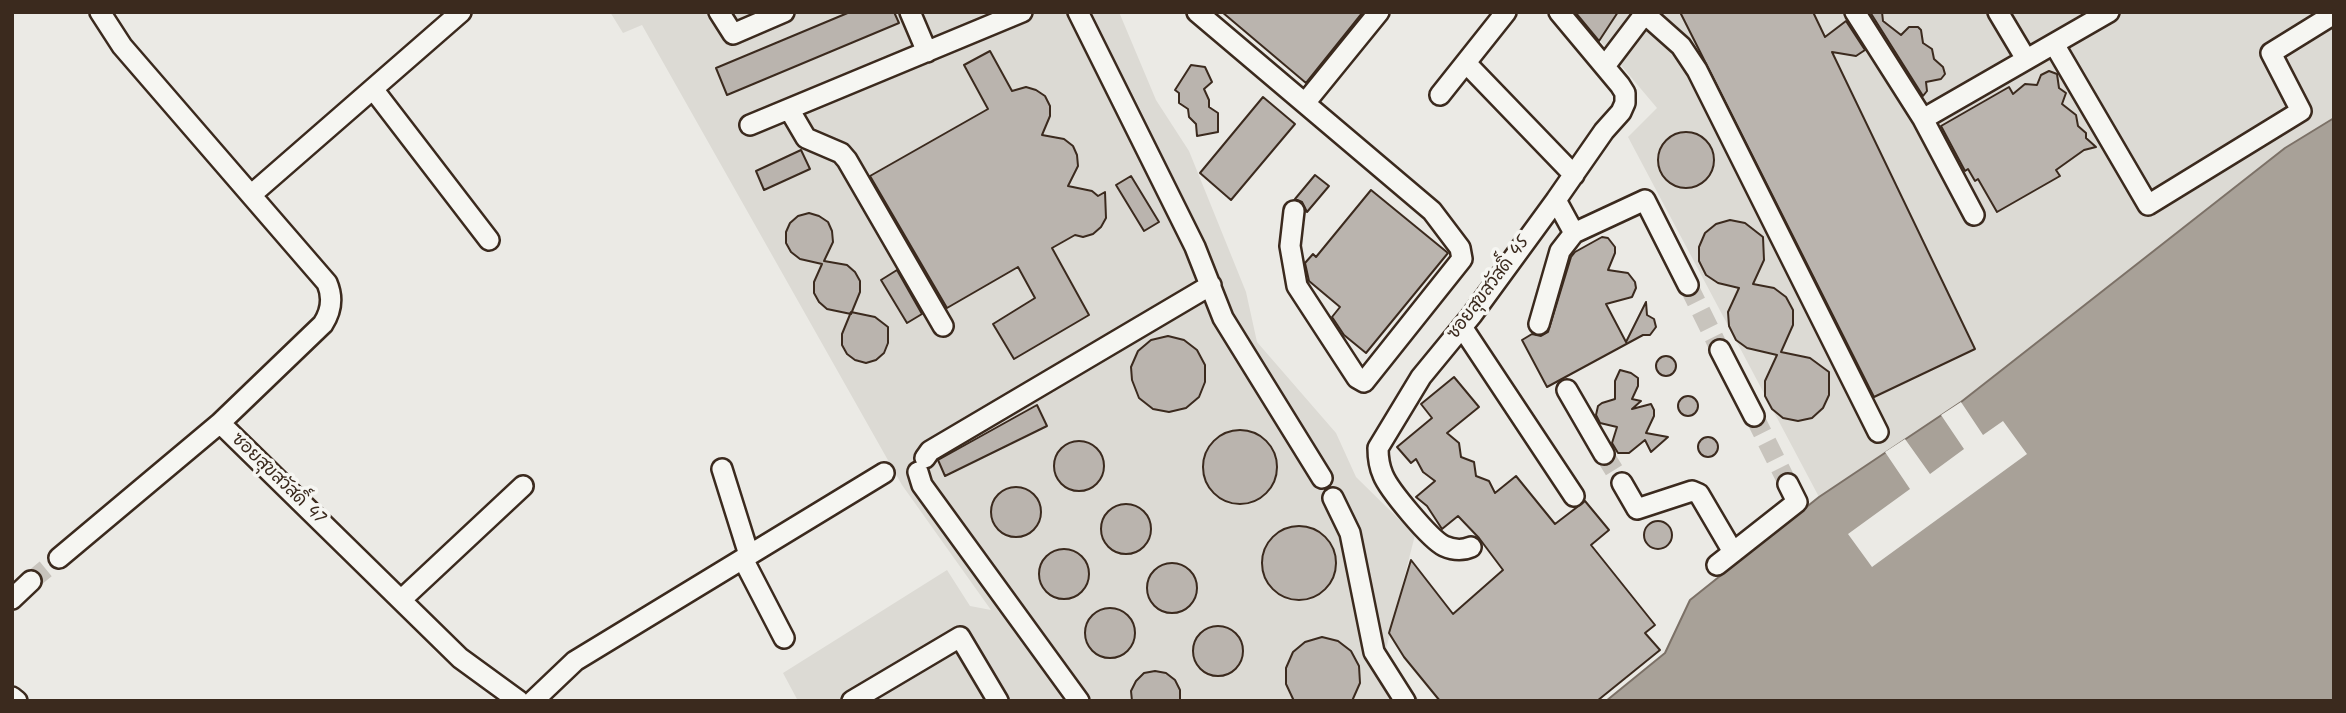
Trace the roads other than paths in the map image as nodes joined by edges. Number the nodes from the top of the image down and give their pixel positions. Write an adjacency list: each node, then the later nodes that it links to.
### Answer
1 (100, 12): 29 (street, ซอยสุขสวัสดิ์ 47)
2 (461, 12): 22 (street)
3 (719, 12): 4 (street)
4 (784, 12)
5 (910, 12): 18 (street)
6 (1022, 12): 18 (street)
7 (1078, 12): 35 (street)
8 (1197, 12): 24 (street)
9 (1380, 12): 24 (street)
10 (1506, 12): 20 (street)
11 (1559, 12): 21 (street, ซอยสุขสวัสดิ์ 45)
12 (1855, 12): 26 (street)
13 (1998, 12): 19 (street)
14 (2109, 12): 17 (street)
15 (1646, 13): 21 (street); 44 (street)
16 (2334, 14): 17 (street)
17 (2054, 44): 19 (street)
18 (927, 52): 25 (street)
19 (2026, 59): 26 (street)
20 (1466, 63): 23 (street); 28 (street)
21 (1605, 66): 28 (street, ซอยสุขสวัสดิ์ 45)
22 (373, 89): 29 (street); 34 (street)
23 (1440, 95)
24 (1305, 103): 31 (street)
25 (789, 109): 27 (street); 38 (street)
26 (1923, 119): 32 (street)
27 (750, 125)
28 (1574, 175): 30 (street, ซอยสุขสวัสดิ์ 45)
29 (251, 195): 43 (street, ซอยสุขสวัสดิ์ 47)
30 (1556, 201): 33 (street); 39 (street, ซอยสุขสวัสดิ์ 45)
31 (1294, 211)
32 (1974, 215)
33 (1574, 233): 36 (street); 37 (street)
34 (489, 240)
35 (1211, 285): 48 (street); 69 (street)
36 (1688, 285)
37 (1539, 324)
38 (943, 326)
39 (1462, 327): 52 (street); 54 (street, ซอยสุขสวัสดิ์ 45)
40 (1720, 350): 42 (street)
41 (1567, 390): 45 (street)
42 (1754, 416)
43 (220, 423): 57 (street); 61 (street, ซอยสุขสวัสดิ์ 47)
44 (1878, 432)
45 (1604, 454)
46 (722, 469): 56 (street)
47 (884, 473): 56 (street)
48 (1322, 478)
49 (1622, 483): 55 (street)
50 (1788, 484): 55 (street)
51 (523, 486): 61 (street)
52 (1574, 496)
53 (1333, 498): 70 (street)
54 (1471, 547)
55 (1733, 552): 58 (street)
56 (746, 557): 62 (street); 66 (street)
57 (59, 558)
58 (1717, 565)
59 (31, 582): 60 (street)
60 (12, 599)
61 (401, 600): 65 (street, ซอยสุขสวัสดิ์ 47)
62 (784, 638)
63 (12, 697): 64 (street)
64 (17, 701)
65 (519, 701)
66 (533, 701)
67 (852, 701): 68 (street)
68 (998, 701)
69 (1079, 701)
70 (1405, 701)

